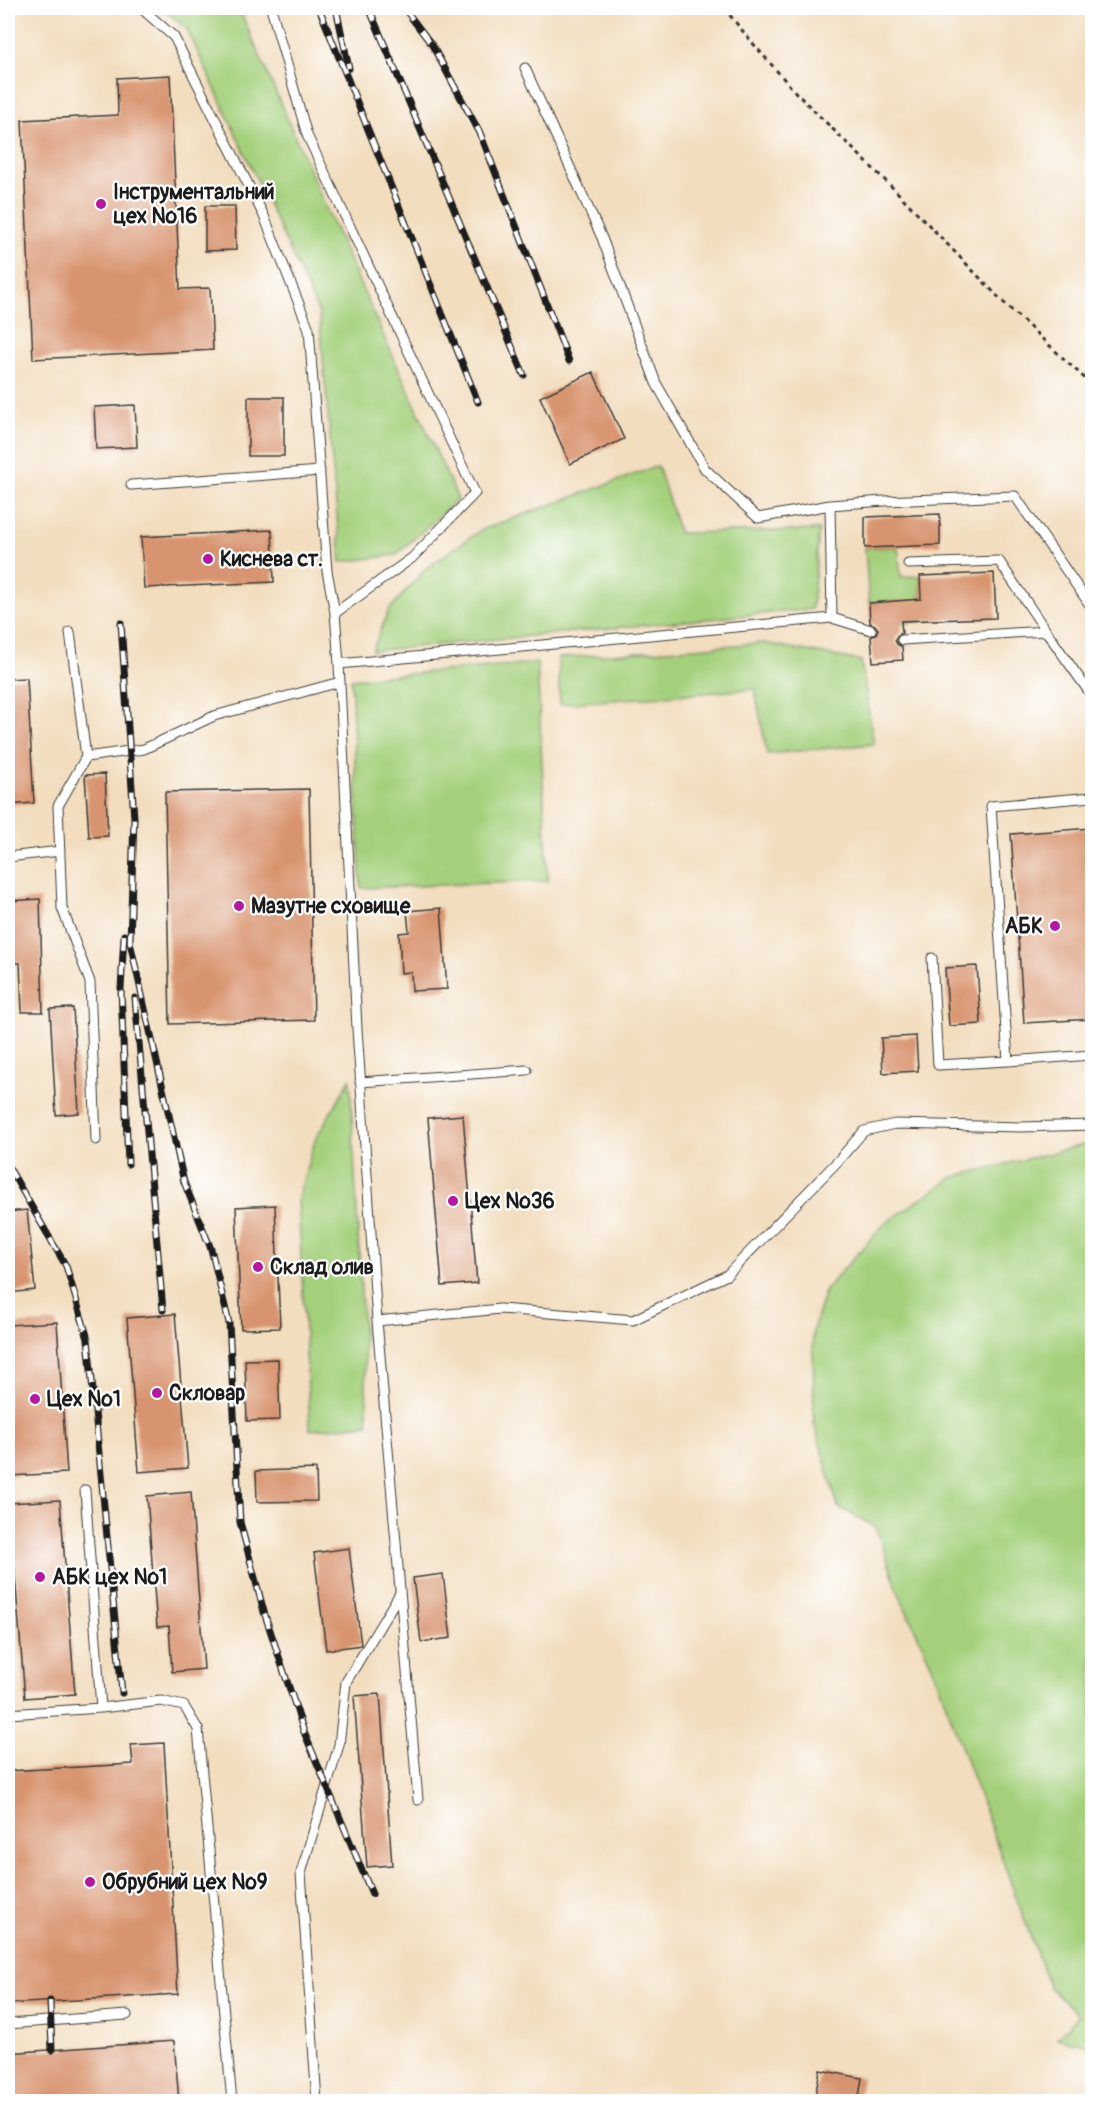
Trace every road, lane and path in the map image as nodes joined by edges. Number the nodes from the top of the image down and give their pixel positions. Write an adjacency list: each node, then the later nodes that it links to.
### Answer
1 (141, 8): 6 (lane)
2 (271, 8): 11 (lane)
3 (724, 8): 5 (path)
4 (525, 68): 8 (lane)
5 (1092, 385)
6 (320, 471): 7 (lane); 11 (lane)
7 (131, 485)
8 (830, 505): 10 (lane); 12 (lane)
9 (908, 564): 14 (lane)
10 (1092, 608)
11 (335, 613): 17 (lane)
12 (832, 618): 13 (lane); 17 (lane)
13 (871, 630)
14 (1046, 631): 16 (lane); 19 (lane)
15 (70, 632): 20 (lane)
16 (902, 640)
17 (339, 664): 18 (lane)
18 (340, 682): 20 (lane); 28 (lane)
19 (1092, 696)
20 (86, 757): 22 (lane)
21 (1092, 797): 26 (lane)
22 (60, 851): 23 (lane); 30 (lane)
23 (8, 857)
24 (932, 958): 26 (lane)
25 (1092, 1055): 26 (lane)
26 (1008, 1061)
27 (527, 1070): 28 (lane)
28 (360, 1082): 31 (lane)
29 (1092, 1125): 31 (lane)
30 (96, 1140)
31 (377, 1321): 33 (lane)
32 (85, 1490): 34 (lane)
33 (400, 1593): 36 (lane); 40 (lane)
34 (101, 1708): 35 (lane); 39 (lane)
35 (8, 1714)
36 (418, 1800)
37 (127, 2015): 38 (lane)
38 (8, 2024)
39 (232, 2102)
40 (317, 2102)

